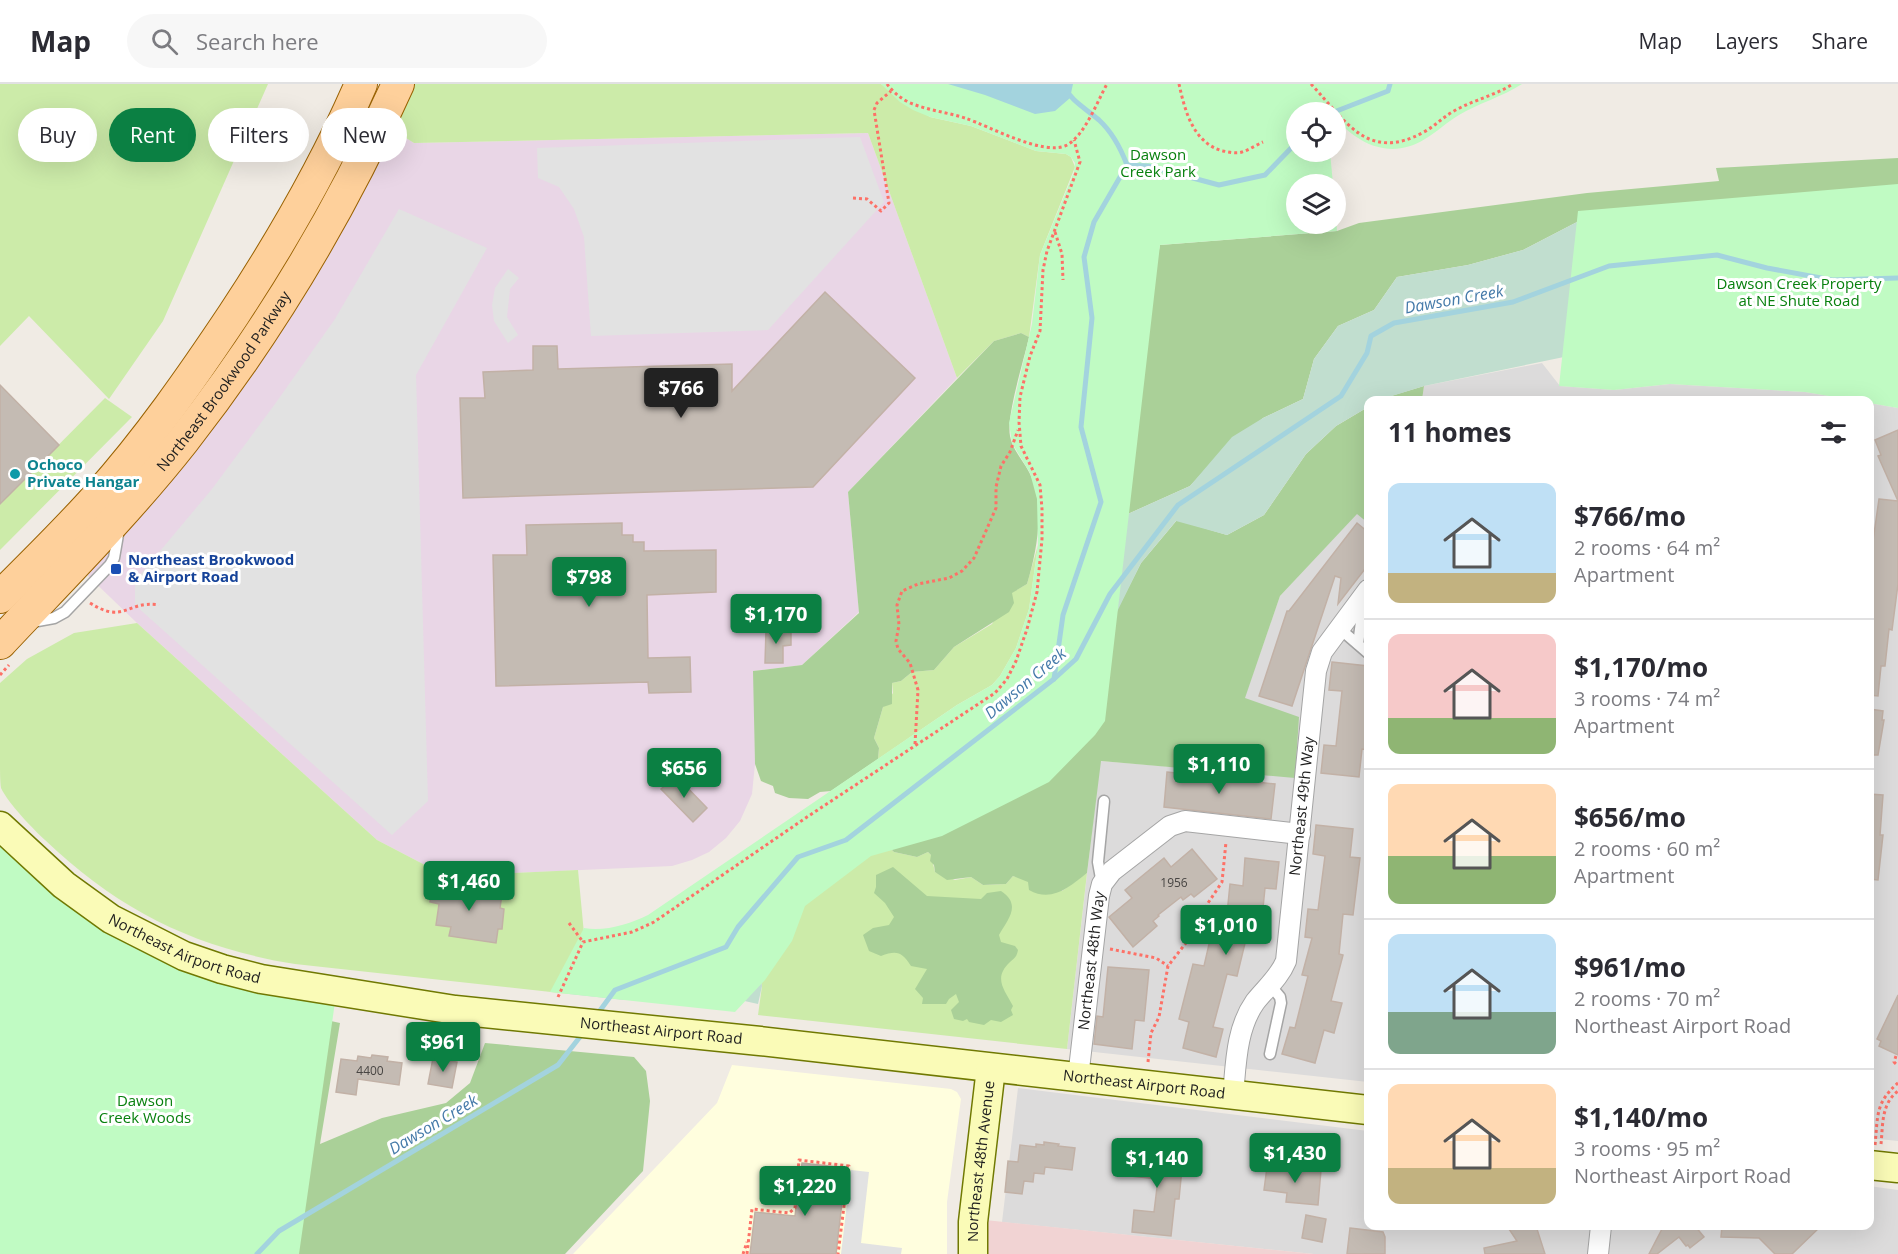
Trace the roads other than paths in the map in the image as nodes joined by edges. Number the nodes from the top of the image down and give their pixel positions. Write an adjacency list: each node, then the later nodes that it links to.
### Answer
1 (361, 84): 4 (main road, Northeast Brookwood Parkway)
2 (398, 84): 7 (main road, Northeast Brookwood Parkway)
3 (1364, 595): 6 (street, Northeast 49th Way)
4 (0, 597)
5 (1364, 605): 8 (lane)
6 (1339, 628): 8 (lane); 12 (street, Northeast 49th Way)
7 (8, 634)
8 (1358, 644): 9 (lane)
9 (1364, 649)
10 (1104, 801): 13 (lane)
11 (0, 826): 16 (street, Northeast Airport Road)
12 (1300, 834): 13 (street, Northeast 48th Way); 14 (street, Northeast 49th Way)
13 (1102, 884): 17 (street, Northeast 48th Way)
14 (1270, 985): 15 (lane); 18 (street, Northeast 49th Way)
15 (1270, 1054)
16 (990, 1068): 17 (street, Northeast Airport Road); 21 (street, Northeast 48th Avenue)
17 (1078, 1078): 18 (street, Northeast Airport Road)
18 (1233, 1095): 19 (street, Northeast Airport Road)
19 (1364, 1110)
20 (1601, 1230): 22 (street)
21 (973, 1254)
22 (1598, 1254)

